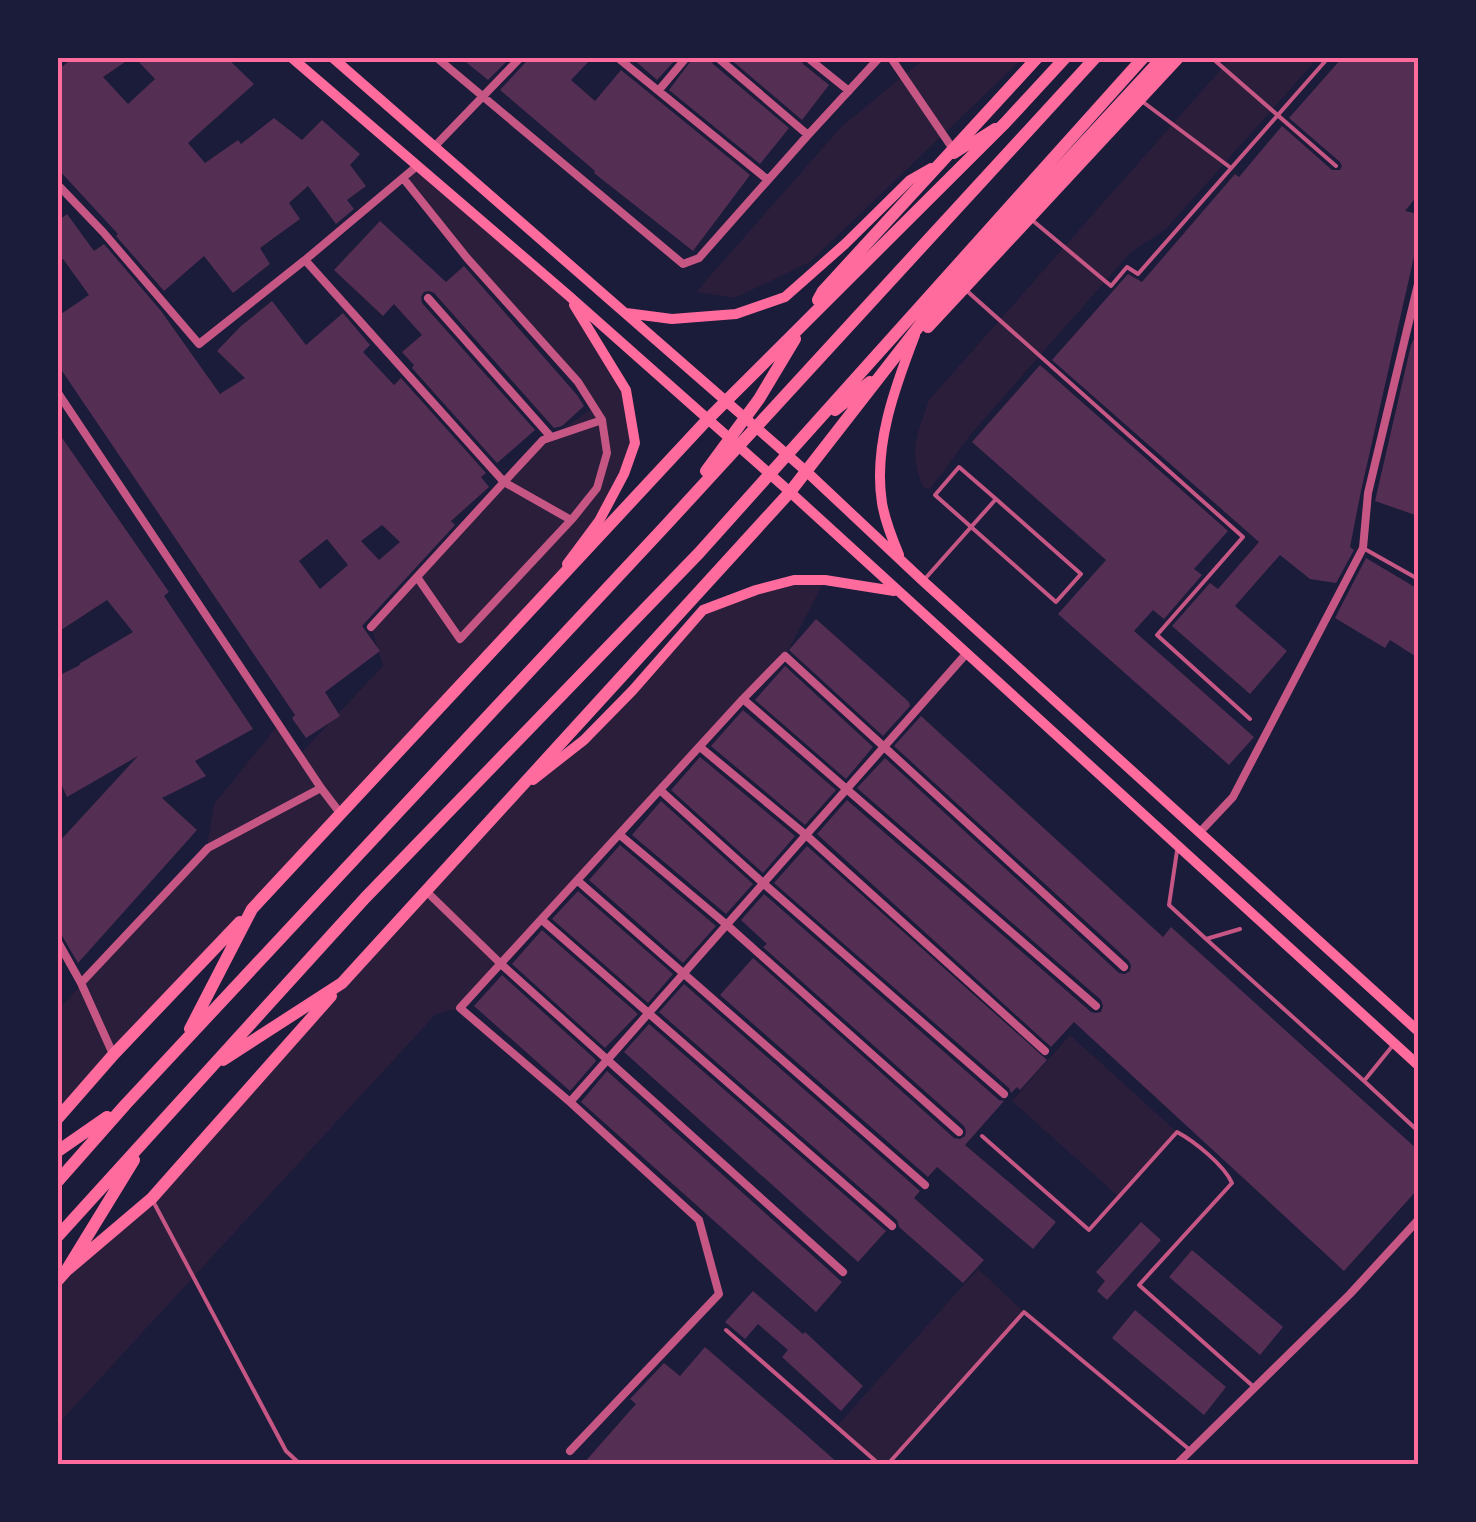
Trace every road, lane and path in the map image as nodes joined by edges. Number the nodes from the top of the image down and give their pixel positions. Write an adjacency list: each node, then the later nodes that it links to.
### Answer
1 (292, 58): 28 (main road)
2 (333, 58): 26 (main road)
3 (438, 58): 22 (street)
4 (520, 58): 22 (street)
5 (618, 58): 19 (street)
6 (686, 58): 19 (street)
7 (718, 58): 25 (street)
8 (808, 58): 20 (street)
9 (879, 58): 20 (street)
10 (891, 58): 27 (street)
11 (1037, 58): 52 (highway)
12 (1065, 58): 24 (highway)
13 (1096, 58): 52 (highway)
14 (1144, 58): 55 (highway)
15 (1162, 58): 21 (highway)
16 (1178, 58): 55 (highway)
17 (1212, 58): 23 (lane)
18 (1328, 58): 23 (lane)
19 (658, 90): 32 (street)
20 (849, 91): 25 (street)
21 (1130, 92): 30 (lane); 34 (highway)
22 (482, 96): 26 (street); 32 (street)
23 (1278, 115): 29 (lane); 30 (lane)
24 (1004, 122): 27 (main road); 43 (highway)
25 (808, 134): 32 (street)
26 (434, 147): 41 (main road)
27 (956, 153): 41 (main road)
28 (417, 166): 31 (street); 39 (main road)
29 (1336, 166)
30 (1231, 168): 34 (lane)
31 (403, 178): 35 (street); 44 (street)
32 (768, 180)
33 (58, 185): 35 (street)
34 (1021, 210): 36 (highway)
35 (305, 260): 48 (street)
36 (956, 281): 38 (highway); 65 (lane)
37 (1418, 284): 54 (street)
38 (944, 294): 47 (highway); 56 (main road)
39 (568, 296): 45 (main road); 60 (main road)
40 (428, 298): 46 (street)
41 (625, 313): 43 (main road)
42 (58, 394): 68 (street)
43 (725, 402): 45 (highway); 47 (main road)
44 (602, 420): 46 (street); 51 (street)
45 (707, 420): 49 (main road); 60 (highway)
46 (551, 438): 48 (street)
47 (807, 472): 49 (highway); 56 (main road)
48 (504, 482): 51 (street); 57 (street)
49 (790, 492): 61 (main road); 71 (highway)
50 (996, 499): 53 (lane); 53 (lane); 53 (lane)
51 (572, 520): 57 (street)
52 (667, 524): 94 (highway)
53 (971, 526): 59 (lane)
54 (1363, 548): 58 (lane); 73 (street)
55 (699, 553): 100 (highway)
56 (901, 560): 59 (main road)
57 (417, 577): 62 (street)
58 (1418, 578)
59 (923, 581): 73 (main road)
60 (552, 588): 72 (highway)
61 (897, 592): 63 (main road); 71 (main road)
62 (372, 627)
63 (966, 654): 67 (street); 76 (main road)
64 (744, 699): 66 (street); 67 (street); 69 (street)
65 (1250, 719)
66 (700, 747): 70 (street); 75 (street)
67 (884, 747): 69 (street); 87 (street)
68 (321, 788): 72 (street); 89 (street)
69 (847, 788): 75 (street); 91 (street)
70 (660, 790): 74 (street); 78 (street)
71 (509, 800): 79 (highway)
72 (340, 813): 80 (highway)
73 (1200, 832): 93 (main road)
74 (620, 835): 77 (street); 82 (street)
75 (806, 836): 78 (street); 96 (street)
76 (1178, 846): 84 (lane); 95 (main road)
77 (578, 881): 81 (street); 88 (street)
78 (763, 884): 82 (street); 102 (street)
79 (426, 891): 86 (street); 90 (highway)
80 (252, 909): 94 (highway); 97 (highway)
81 (542, 920): 86 (street); 92 (street)
82 (727, 925): 88 (street); 107 (street)
83 (1240, 929): 84 (lane)
84 (1206, 940): 101 (lane)
85 (58, 942): 89 (street)
86 (501, 964): 98 (street); 103 (street)
87 (1124, 966)
88 (684, 972): 92 (street); 112 (street)
89 (81, 983): 97 (street)
90 (342, 983): 100 (highway); 113 (highway)
91 (1096, 1006)
92 (649, 1012): 98 (street); 115 (street)
93 (1418, 1031)
94 (183, 1043): 104 (highway)
95 (1395, 1043): 99 (main road); 101 (lane)
96 (1046, 1050)
97 (114, 1054): 105 (highway)
98 (608, 1059): 103 (street); 117 (street)
99 (1418, 1065)
100 (208, 1069): 106 (highway)
101 (1364, 1081): 108 (lane)
102 (1004, 1094)
103 (570, 1102): 121 (street)
104 (126, 1104): 110 (highway); 111 (highway)
105 (58, 1118)
106 (154, 1129): 116 (highway); 118 (highway)
107 (960, 1132)
108 (1418, 1132)
109 (982, 1136): 120 (lane)
110 (58, 1151)
111 (58, 1180)
112 (925, 1185)
113 (152, 1198): 118 (highway); 123 (lane)
114 (1418, 1220): 120 (street)
115 (892, 1226)
116 (58, 1236)
117 (844, 1272)
118 (62, 1275)
119 (726, 1330): 124 (lane)
120 (1255, 1388): 122 (street)
121 (570, 1450)
122 (1191, 1451): 125 (lane); 126 (street)
123 (300, 1464)
124 (878, 1464)
125 (888, 1464)
126 (1177, 1464)

